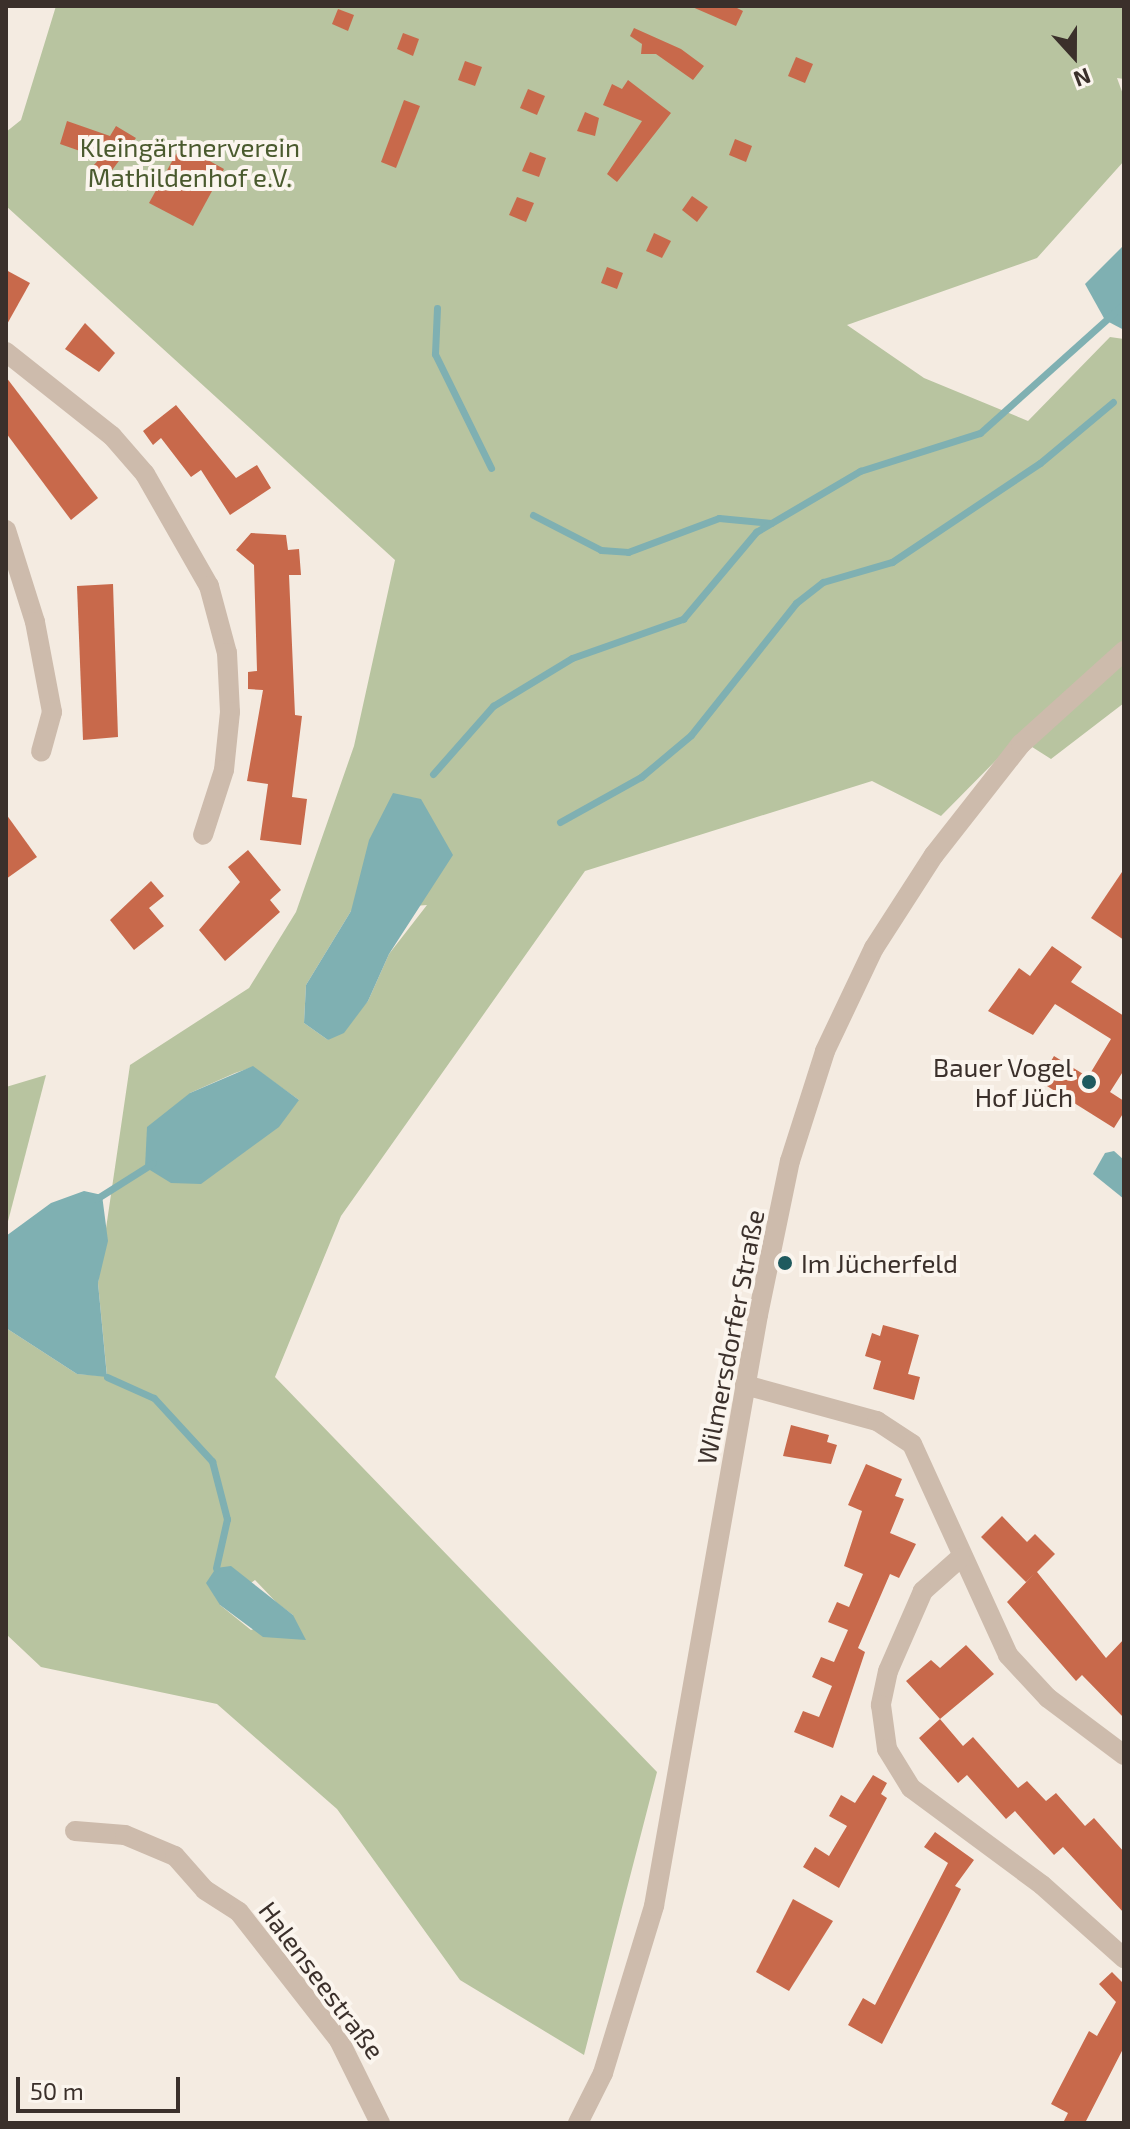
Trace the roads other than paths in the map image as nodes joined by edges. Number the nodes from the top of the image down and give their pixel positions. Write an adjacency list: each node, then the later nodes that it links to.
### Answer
1 (6, 352): 5 (street)
2 (6, 530): 4 (street)
3 (1124, 651): 6 (street, Wilmersdorfer Straße)
4 (41, 752)
5 (203, 835)
6 (745, 1385): 7 (street); 12 (street, Wilmersdorfer Straße)
7 (960, 1558): 8 (street); 10 (street)
8 (1124, 1755)
9 (75, 1831): 11 (street, Halenseestraße)
10 (1124, 1958)
11 (380, 2123)
12 (578, 2123)

